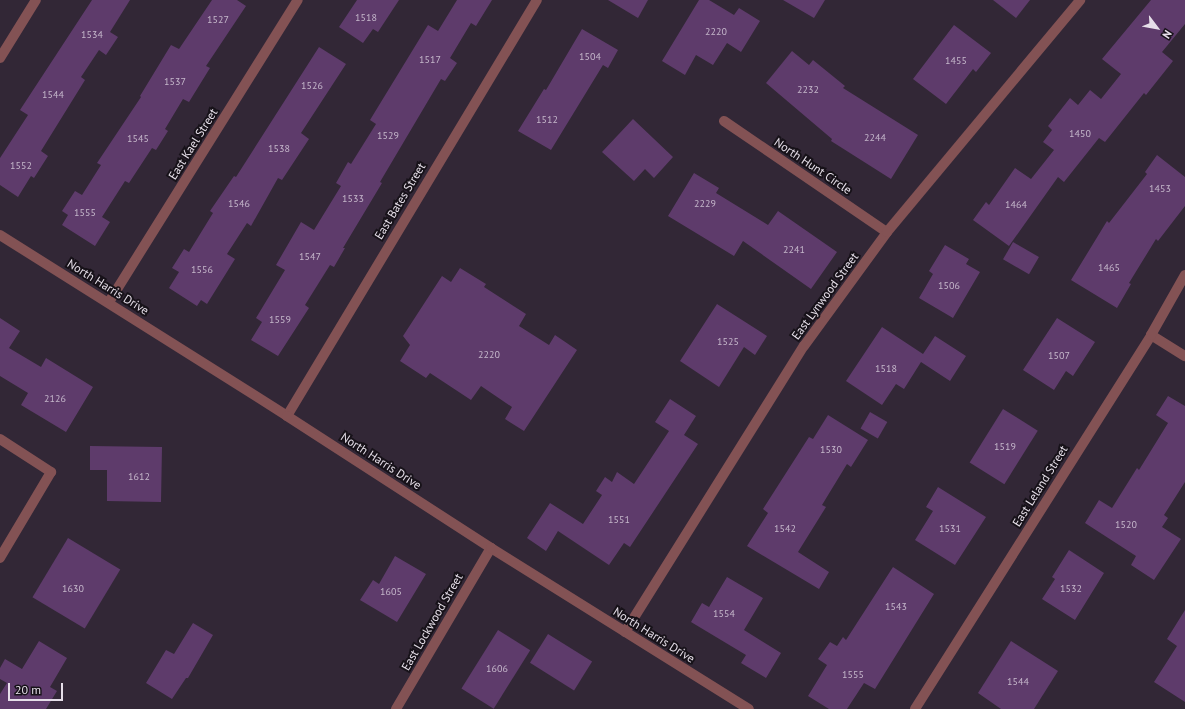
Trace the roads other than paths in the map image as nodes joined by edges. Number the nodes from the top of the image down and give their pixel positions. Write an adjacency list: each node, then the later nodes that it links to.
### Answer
1 (36, 0): 5 (street)
2 (298, 0): 10 (street, East Kael Street)
3 (537, 0): 13 (street, East Bates Street)
4 (1080, 0): 7 (street, East Lynwood Street)
5 (0, 58)
6 (724, 121): 7 (street, North Hunt Circle)
7 (887, 232): 17 (street, East Lynwood Street)
8 (0, 234): 10 (street, North Harris Drive)
9 (1185, 276): 11 (street, East Leland Street)
10 (109, 302): 13 (street, North Harris Drive)
11 (1151, 335): 12 (street); 20 (street, East Leland Street)
12 (1185, 356)
13 (287, 416): 15 (street, North Harris Drive)
14 (0, 439): 16 (street)
15 (491, 548): 17 (street, North Harris Drive); 18 (street, East Lockwood Street)
16 (0, 558)
17 (625, 632): 19 (street, North Harris Drive)
18 (396, 709)
19 (749, 709)
20 (914, 709)

